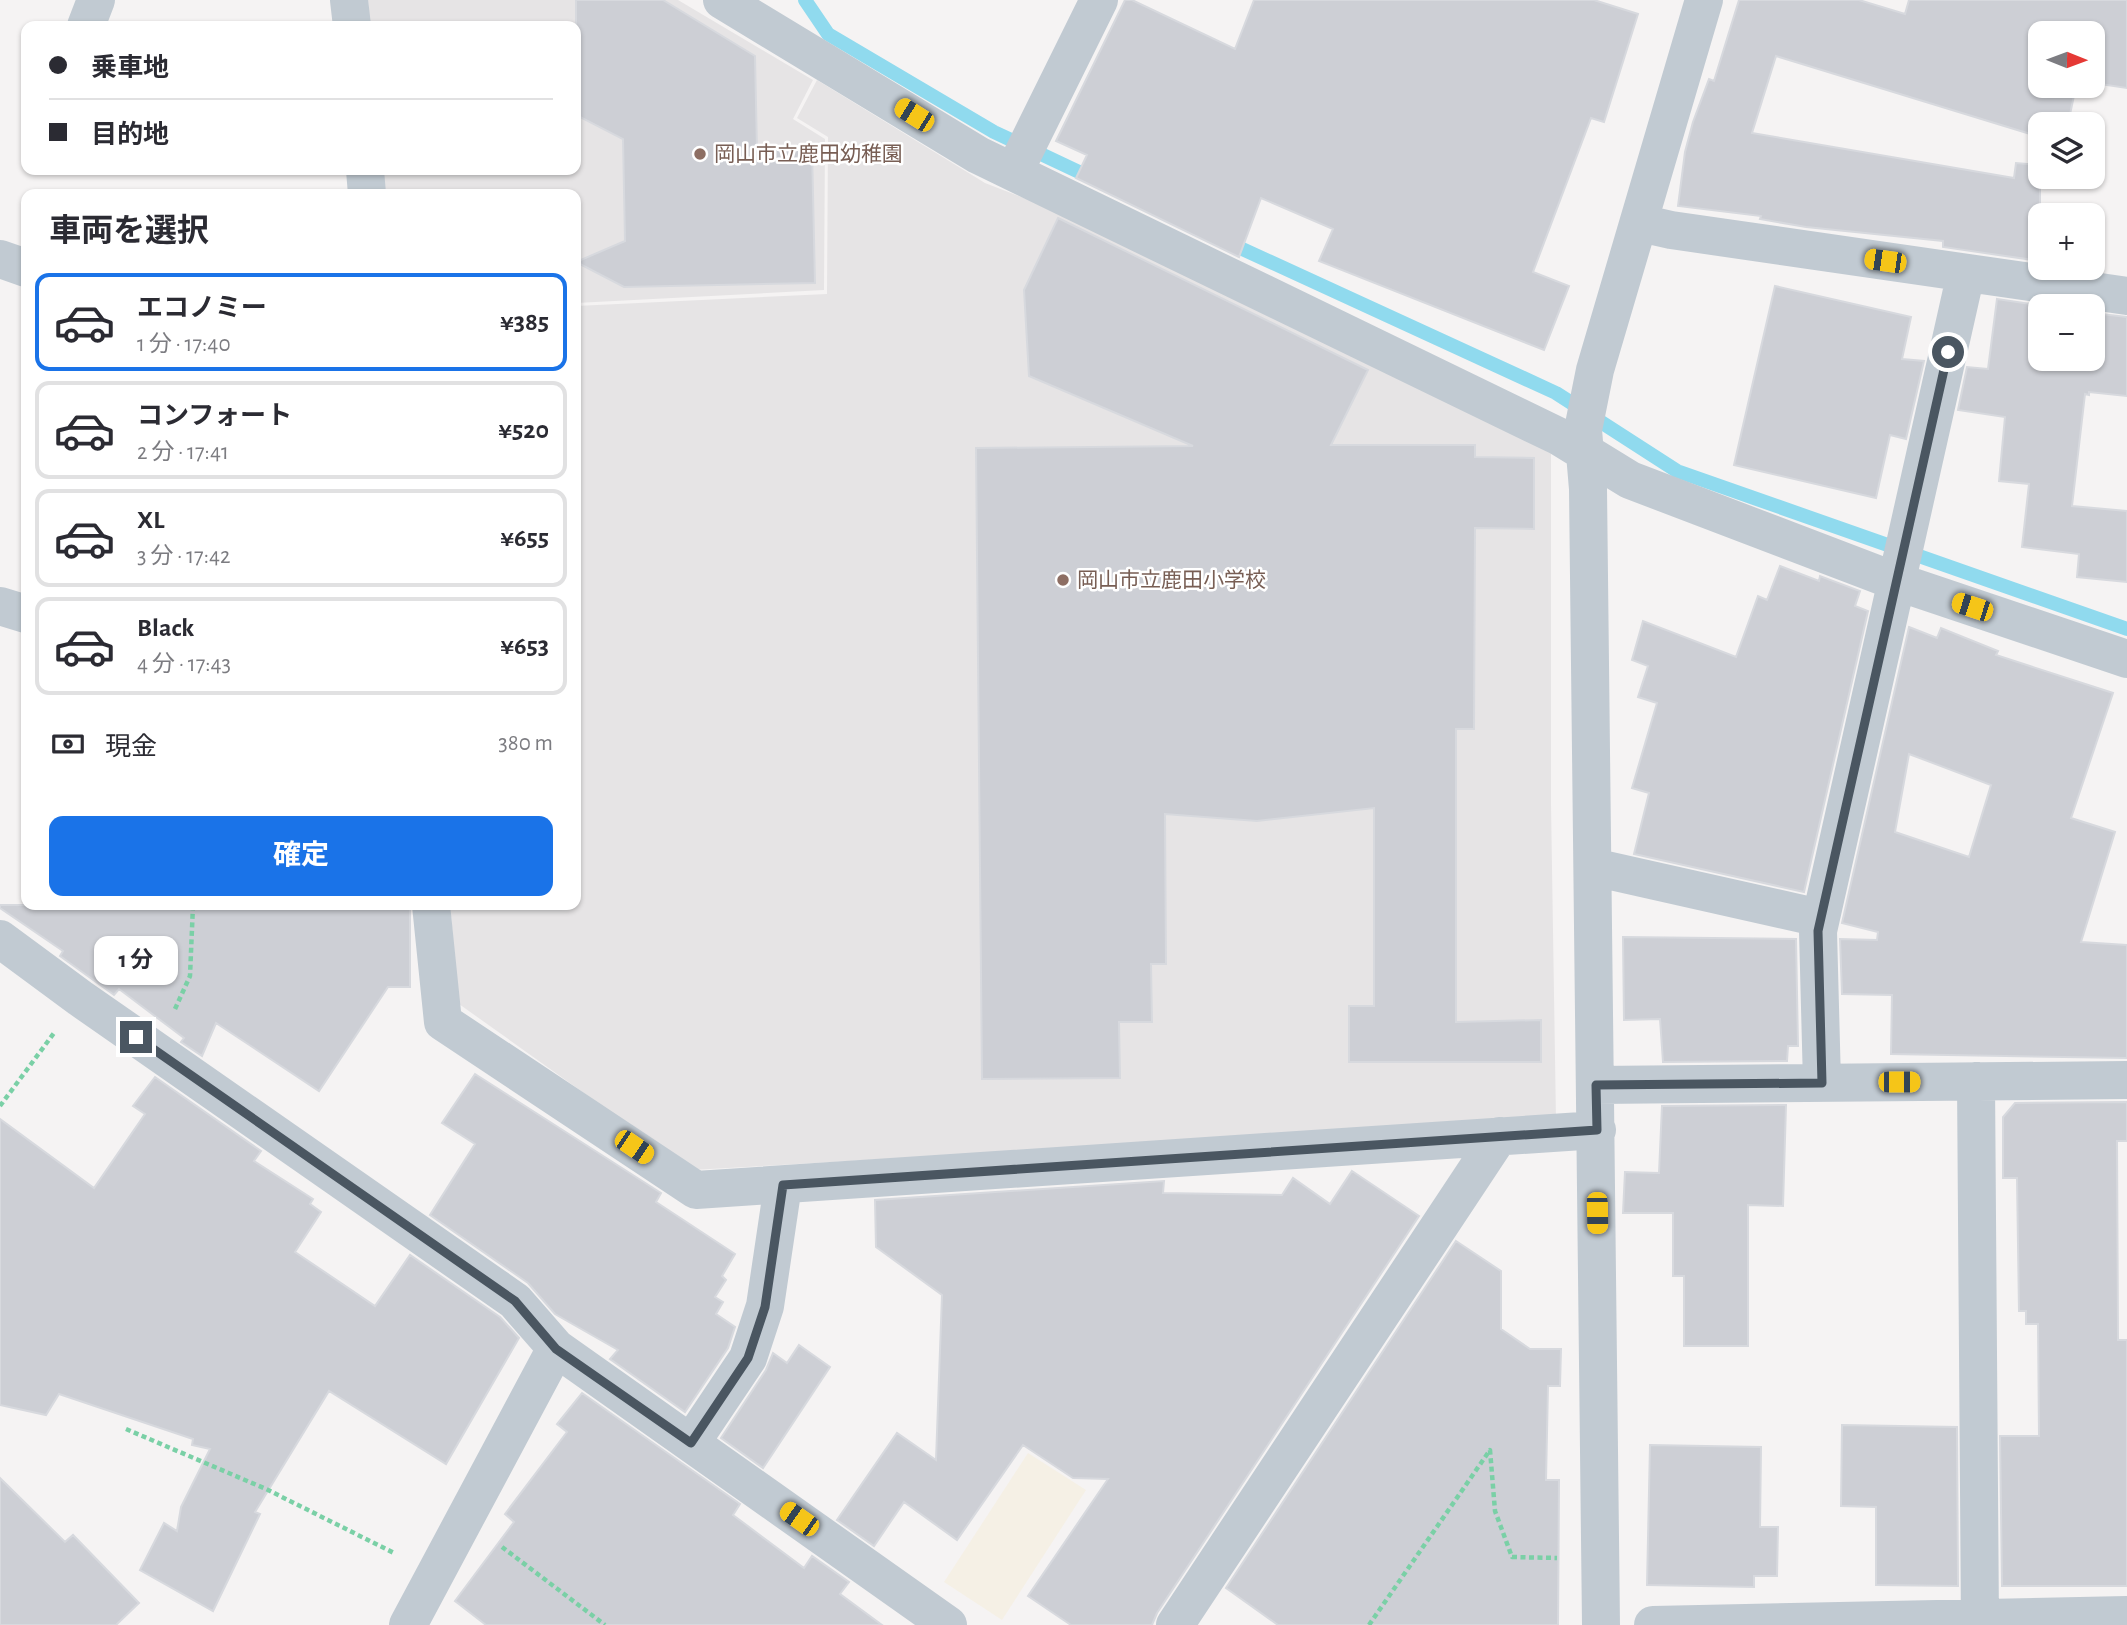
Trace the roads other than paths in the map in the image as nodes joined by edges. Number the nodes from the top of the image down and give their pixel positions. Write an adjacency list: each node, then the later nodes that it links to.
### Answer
1 (96, 0): 6 (street)
2 (349, 0): 7 (street)
3 (722, 0): 8 (street)
4 (1099, 0): 8 (street)
5 (1704, 0): 9 (street)
6 (88, 21)
7 (351, 21)
8 (1022, 154): 14 (street)
9 (1640, 223): 12 (street); 14 (street)
10 (0, 259): 11 (street)
11 (21, 266)
12 (1966, 273): 13 (street); 15 (street)
13 (2127, 296)
14 (1584, 440): 15 (street); 19 (street)
15 (1899, 561): 18 (street); 21 (street)
16 (0, 607): 17 (street)
17 (21, 613)
18 (2127, 659)
19 (1593, 867): 21 (street); 26 (street)
20 (432, 910): 29 (street)
21 (1820, 918): 25 (street)
22 (0, 939): 30 (street)
23 (2127, 1080): 24 (street)
24 (1976, 1081): 25 (street); 33 (street)
25 (1822, 1083): 26 (street)
26 (1596, 1085): 27 (street)
27 (1597, 1130): 28 (street); 37 (street)
28 (1499, 1136): 29 (street); 36 (street)
29 (783, 1185): 31 (street)
30 (556, 1349): 31 (street); 34 (street)
31 (691, 1443): 35 (street)
32 (2127, 1615): 33 (street)
33 (1980, 1622): 38 (street)
34 (408, 1625)
35 (948, 1625)
36 (1175, 1625)
37 (1601, 1625)
38 (1653, 1625)

